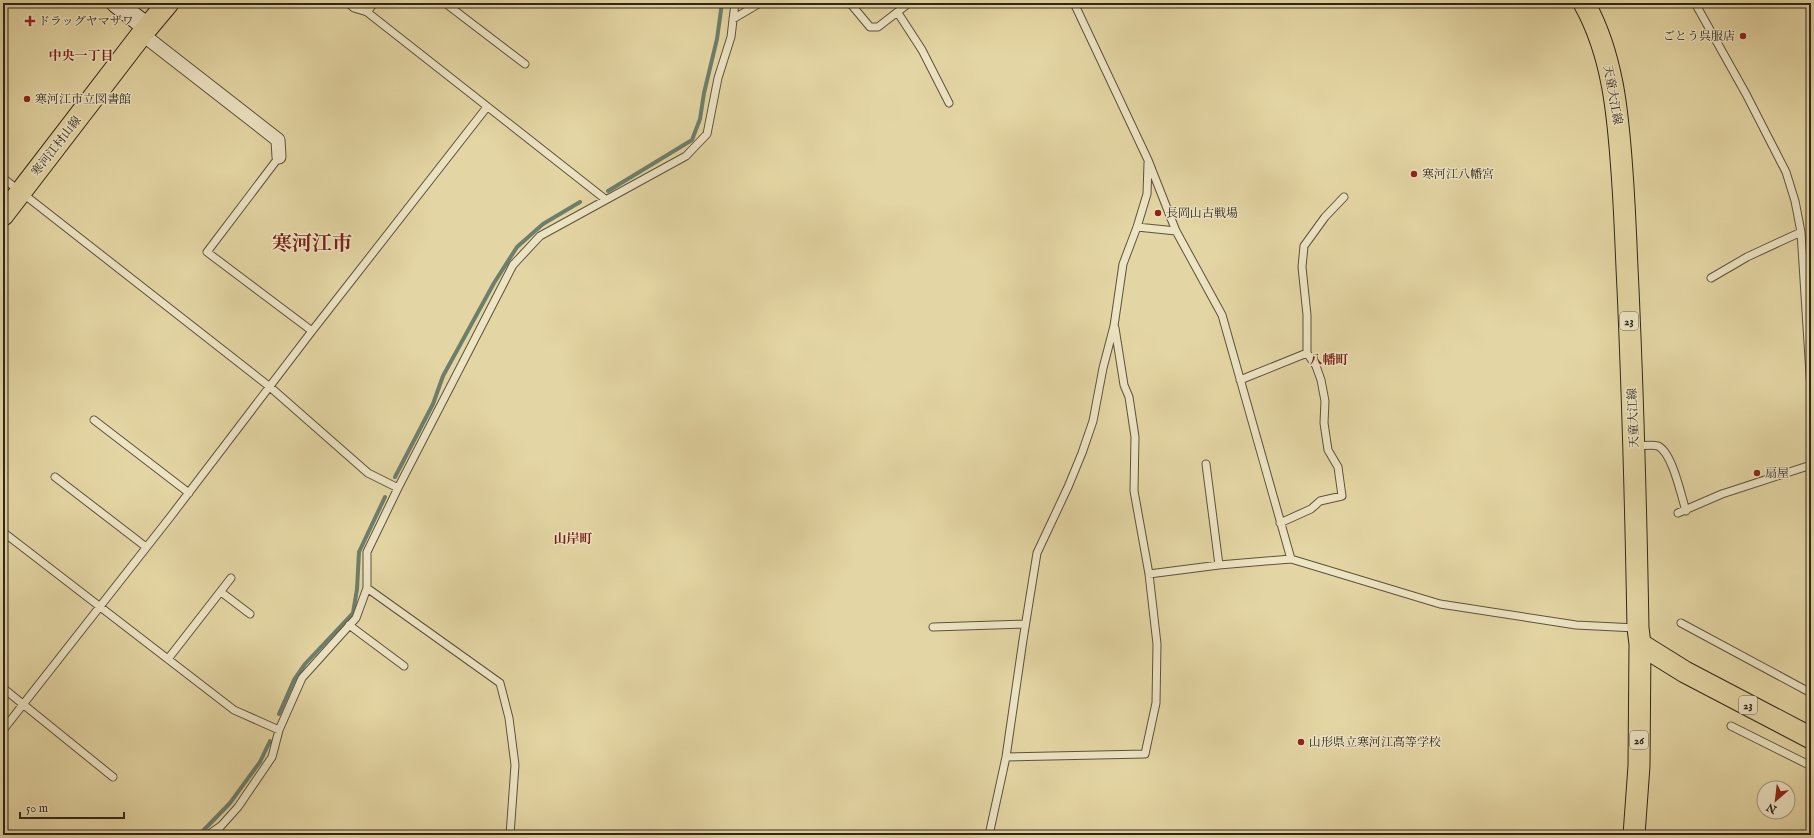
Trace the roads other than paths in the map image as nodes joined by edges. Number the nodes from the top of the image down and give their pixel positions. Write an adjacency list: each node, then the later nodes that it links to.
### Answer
1 (116, 3): 16 (street)
2 (168, 3): 16 (main road, 寒河江村山線)
3 (348, 3): 13 (lane)
4 (374, 3): 13 (lane)
5 (445, 3): 17 (lane)
6 (735, 3): 15 (lane)
7 (760, 3): 15 (lane)
8 (850, 3): 14 (lane)
9 (909, 3): 14 (lane)
10 (1074, 3): 21 (lane)
11 (1584, 3): 38 (main road, 天童大江線 / 23)
12 (1695, 3): 29 (lane)
13 (367, 12): 19 (lane)
14 (898, 13): 18 (lane)
15 (733, 19): 25 (lane)
16 (145, 31): 20 (street); 23 (main road, 寒河江村山線)
17 (524, 64)
18 (949, 104)
19 (487, 107): 25 (lane); 32 (lane)
20 (279, 157): 32 (lane)
21 (1148, 160): 27 (lane); 28 (lane)
22 (3, 178): 23 (lane)
23 (21, 192): 26 (main road, 寒河江村山線); 35 (lane)
24 (1344, 197): 33 (lane)
25 (605, 199): 42 (lane)
26 (3, 215)
27 (1137, 227): 28 (lane); 31 (lane)
28 (1176, 231): 34 (lane)
29 (1801, 232): 30 (lane); 36 (lane)
30 (1711, 278)
31 (1114, 326): 49 (lane); 56 (lane)
32 (312, 331): 35 (lane)
33 (1307, 352): 34 (lane); 44 (lane)
34 (1240, 380): 44 (lane)
35 (270, 387): 42 (lane); 43 (lane)
36 (1811, 390)
37 (94, 420): 43 (lane)
38 (1635, 446): 40 (lane); 59 (main road, 天童大江線 / 23)
39 (1206, 464): 48 (lane)
40 (1811, 465)
41 (55, 477): 46 (lane)
42 (398, 488): 51 (lane)
43 (189, 493): 46 (lane)
44 (1280, 523): 47 (lane)
45 (3, 532): 53 (lane)
46 (146, 547): 53 (lane)
47 (1291, 559): 48 (lane); 59 (lane)
48 (1219, 565): 49 (lane)
49 (1149, 574): 69 (lane)
50 (231, 578): 52 (lane)
51 (367, 588): 57 (lane); 73 (lane)
52 (221, 592): 54 (lane); 60 (lane)
53 (99, 607): 60 (lane); 64 (lane)
54 (250, 614)
55 (1681, 623): 63 (lane)
56 (1025, 624): 58 (lane); 69 (lane)
57 (349, 626): 61 (lane); 67 (lane)
58 (933, 627)
59 (1639, 636): 68 (main road, 23); 75 (main road, 26)
60 (168, 659): 67 (lane)
61 (404, 666)
62 (3, 688): 64 (lane)
63 (1811, 693)
64 (24, 704): 66 (lane); 71 (lane)
65 (1731, 726): 70 (lane)
66 (3, 730)
67 (279, 730): 72 (lane)
68 (1811, 738)
69 (1006, 757): 74 (lane)
70 (1811, 766)
71 (113, 776)
72 (208, 835)
73 (510, 835)
74 (989, 835)
75 (1634, 835)

